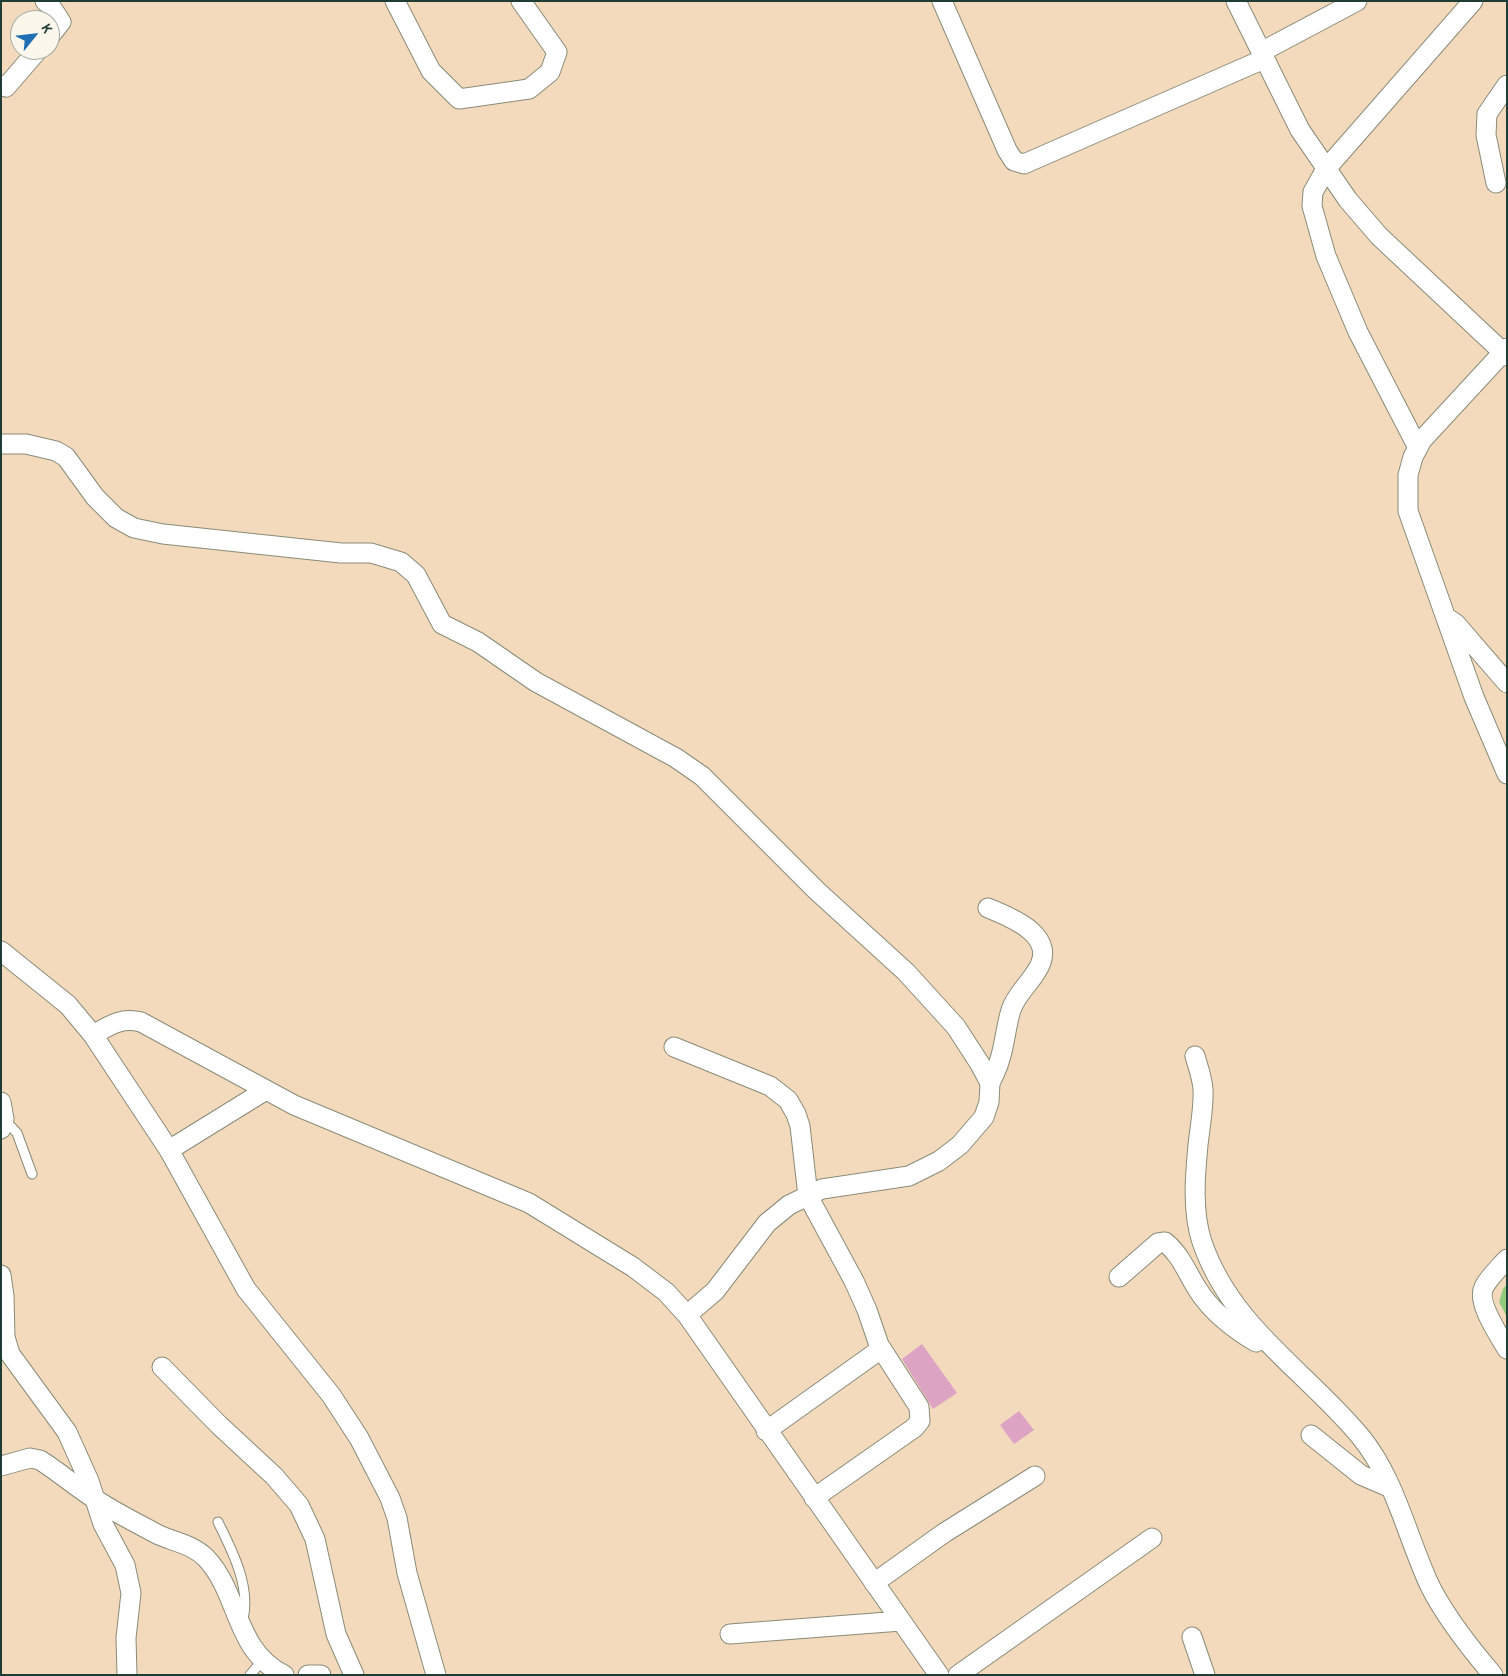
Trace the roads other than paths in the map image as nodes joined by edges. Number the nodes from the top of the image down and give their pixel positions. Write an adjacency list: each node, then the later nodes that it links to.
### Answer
1 (395, 1): 2 (street)
2 (521, 1)
3 (942, 1): 7 (street)
4 (1236, 1): 7 (street)
5 (1357, 1): 7 (street)
6 (1473, 1): 11 (street)
7 (1262, 56): 11 (street)
8 (29, 60): 9 (street)
9 (1, 85)
10 (1507, 85): 12 (street)
11 (1326, 169): 13 (street); 15 (street)
12 (1496, 183)
13 (1506, 352): 15 (street)
14 (1, 444): 24 (street)
15 (1418, 448): 16 (street)
16 (1447, 617): 17 (street); 18 (street)
17 (1507, 682)
18 (1507, 774)
19 (988, 908): 24 (street)
20 (1, 951): 21 (street)
21 (93, 1035): 25 (street); 27 (street)
22 (674, 1047): 29 (street)
23 (1195, 1056): 34 (street)
24 (990, 1083): 29 (street)
25 (266, 1090): 27 (street); 33 (street)
26 (2, 1117): 28 (lane)
27 (169, 1150): 58 (street)
28 (32, 1174)
29 (808, 1196): 33 (street); 35 (street)
30 (1507, 1258): 36 (street)
31 (1, 1275): 44 (street)
32 (1119, 1277): 34 (street)
33 (687, 1315): 38 (street)
34 (1272, 1347): 42 (street)
35 (881, 1349): 38 (street); 43 (street)
36 (1507, 1349)
37 (162, 1367): 57 (street)
38 (766, 1431): 43 (street)
39 (1311, 1435): 42 (street)
40 (1, 1466): 44 (street)
41 (1034, 1476): 47 (street)
42 (1389, 1487): 62 (street)
43 (814, 1498): 47 (street)
44 (95, 1499): 49 (street); 53 (street)
45 (218, 1522): 49 (lane)
46 (1152, 1538): 60 (street)
47 (874, 1583): 48 (street)
48 (902, 1621): 50 (street); 59 (street)
49 (241, 1626): 52 (street)
50 (730, 1634)
51 (1192, 1638): 61 (street)
52 (256, 1668): 54 (street)
53 (127, 1675)
54 (284, 1675)
55 (308, 1675): 56 (street)
56 (321, 1675)
57 (354, 1675)
58 (436, 1675)
59 (939, 1675)
60 (958, 1675)
61 (1205, 1675)
62 (1494, 1675)

